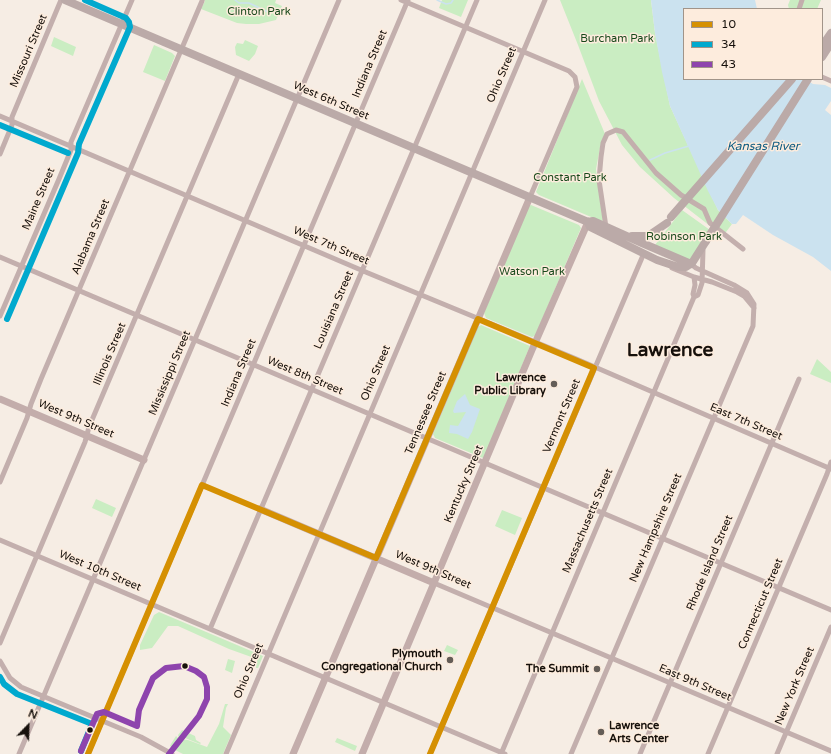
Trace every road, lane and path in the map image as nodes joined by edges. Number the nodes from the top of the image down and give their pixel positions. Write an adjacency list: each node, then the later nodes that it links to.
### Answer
1 (61, 0): 21 (street, Missouri Street)
2 (65, 0): 9 (highway, West 6th Street)
3 (132, 0): 9 (street, Maine Street)
4 (339, 0): 19 (street, Mississippi Street)
5 (477, 0): 10 (street, Louisiana Street)
6 (545, 0): 15 (street, Ohio Street)
7 (202, 1): 13 (street, Alabama Street)
8 (405, 1): 10 (street); 22 (street, Indiana Street)
9 (122, 25): 13 (highway, West 6th Street); 23 (street, Maine Street)
10 (465, 26): 15 (street); 24 (street, Louisiana Street)
11 (831, 33): 14 (highway)
12 (831, 43): 14 (highway)
13 (182, 49): 16 (highway, West 6th Street); 26 (street, Alabama Street)
14 (825, 50)
15 (523, 51): 27 (street, Ohio Street); 29 (street, Tennessee Street)
16 (239, 74): 19 (highway, West 6th Street); 28 (street, Illinois Street)
17 (791, 80): 31 (highway, Vermont Street, bridge)
18 (807, 80): 35 (highway, Massachusetts Street, bridge)
19 (297, 98): 22 (highway, West 6th Street); 30 (street, Mississippi Street)
20 (0, 116): 21 (street, West 7th Street)
21 (12, 121): 23 (street, West 7th Street); 25 (street, Missouri Street)
22 (356, 123): 24 (highway, West 6th Street); 36 (street, Indiana Street)
23 (71, 146): 26 (street, West 7th Street); 43 (street, Maine Street)
24 (414, 148): 27 (highway, West 6th Street); 44 (street, Louisiana Street)
25 (0, 154)
26 (130, 171): 28 (street, West 7th Street); 48 (street, Alabama Street)
27 (472, 172): 29 (highway, West 6th Street); 49 (street, Ohio Street)
28 (188, 196): 30 (street, West 7th Street); 52 (street, Illinois Street)
29 (530, 197): 32 (highway, West 6th Street); 54 (main road, Tennessee Street)
30 (246, 220): 36 (street, West 7th Street); 55 (street, Mississippi Street)
31 (669, 220): 34 (highway); 37 (highway, Vermont Street)
32 (588, 222): 33 (highway, West 6th Street); 39 (highway, West 6th Street); 56 (main road, Kentucky Street)
33 (606, 226): 34 (highway, West 6th Street); 38 (street)
34 (624, 235): 37 (highway, West 6th Street)
35 (705, 243): 42 (highway, Massachusetts Street); 45 (street, Massachusetts Street)
36 (304, 246): 44 (street, West 7th Street); 57 (street, Indiana Street)
37 (649, 246): 39 (highway, Vermont Street); 42 (highway, West 6th Street)
38 (743, 249)
39 (644, 254): 41 (highway, West 6th Street); 58 (street, Vermont Street)
40 (0, 257): 43 (street, West 8th Street)
41 (668, 264): 42 (highway, West 6th Street); 46 (street, West 6th Street)
42 (691, 264): 45 (street, West 6th Street)
43 (21, 266): 48 (street, West 8th Street); 53 (street, Maine Street)
44 (362, 270): 49 (street, West 7th Street); 60 (street, Louisiana Street)
45 (702, 271): 47 (street, Massachusetts Street); 51 (street, West 6th Street)
46 (694, 277): 47 (street, West 6th Street); 50 (street, Massachusetts Street)
47 (702, 279): 50 (street, Massachusetts Street); 51 (street, West 6th Street)
48 (79, 291): 52 (street, West 8th Street); 63 (street, Alabama Street)
49 (420, 294): 54 (street, West 7th Street); 64 (street, Ohio Street)
50 (694, 297): 61 (street, Massachusetts Street)
51 (754, 308): 65 (street, New Hampshire Street)
52 (137, 315): 55 (street, West 8th Street); 66 (street, Illinois Street)
53 (0, 316)
54 (478, 319): 56 (street, West 7th Street); 67 (main road, Tennessee Street)
55 (195, 340): 57 (street, West 8th Street); 69 (street, Mississippi Street)
56 (535, 343): 58 (street, West 7th Street); 71 (main road, Kentucky Street)
57 (253, 365): 60 (street, West 8th Street); 86 (street, Indiana Street)
58 (594, 368): 61 (street, West 7th Street); 74 (street, Vermont Street)
59 (799, 379): 68 (street, Rhode Island Street)
60 (312, 390): 64 (street, West 8th Street); 75 (street, Louisiana Street)
61 (654, 393): 65 (street, East 7th Street); 76 (street, Massachusetts Street)
62 (0, 399): 63 (main road, West 9th Street)
63 (29, 411): 66 (main road, West 9th Street); 73 (street, Alabama Street)
64 (369, 414): 67 (street, West 8th Street); 77 (street, Ohio Street)
65 (714, 419): 68 (street, East 7th Street); 78 (street, New Hampshire Street)
66 (87, 436): 69 (main road, West 9th Street); 80 (street, Illinois Street)
67 (427, 438): 71 (street, West 8th Street); 81 (main road, Tennessee Street)
68 (772, 443): 72 (street, East 7th Street); 82 (street, Rhode Island Street)
69 (144, 460): 83 (street, Mississippi Street)
70 (831, 462): 72 (street, Connecticut Street)
71 (485, 463): 74 (street, West 8th Street); 84 (main road, Kentucky Street)
72 (830, 468): 85 (street, Connecticut Street)
73 (0, 482)
74 (543, 488): 76 (street, West 8th Street); 87 (street, Vermont Street)
75 (260, 509): 77 (main road, West 9th Street); 90 (street, Louisiana Street)
76 (603, 513): 78 (street, West 8th Street); 91 (street, Massachusetts Street)
77 (318, 534): 81 (main road, West 9th Street); 93 (street, Ohio Street)
78 (663, 538): 82 (street, West 8th Street); 94 (street, New Hampshire Street)
79 (0, 540): 80 (street, West 10th Street)
80 (37, 556): 83 (street, West 10th Street); 92 (street, Illinois Street)
81 (376, 558): 84 (main road, West 9th Street); 96 (main road, Tennessee Street)
82 (721, 563): 85 (street, West 8th Street); 97 (street, Rhode Island Street)
83 (93, 579): 86 (street, West 10th Street); 98 (street, Mississippi Street)
84 (434, 583): 87 (street, West 9th Street); 99 (main road, Kentucky Street)
85 (779, 588): 88 (street, West 8th Street); 100 (street, Connecticut Street)
86 (152, 604): 90 (street, West 10th Street); 101 (street, Indiana Street)
87 (492, 607): 91 (street, West 9th Street); 102 (street, Vermont Street)
88 (831, 610)
89 (831, 627): 103 (street, New York Street)
90 (210, 628): 93 (street, West 10th Street)
91 (552, 633): 94 (street, East 9th Street); 106 (street, Massachusetts Street)
92 (0, 643)
93 (268, 653): 96 (street, West 10th Street); 111 (street, Ohio Street)
94 (612, 658): 97 (street, East 9th Street); 115 (street, New Hampshire Street)
95 (0, 662): 98 (street)
96 (326, 678): 99 (street, West 10th Street); 112 (main road, Tennessee Street)
97 (670, 683): 100 (street, East 9th Street); 116 (street, Rhode Island Street)
98 (44, 696): 101 (street); 107 (street, Mississippi Street)
99 (384, 702): 102 (street, West 10th Street); 113 (main road, Kentucky Street)
100 (728, 707): 103 (street, East 9th Street); 117 (street, Connecticut Street)
101 (102, 720): 104 (street); 108 (street, Indiana Street)
102 (442, 727): 106 (street, West 10th Street); 114 (street, Vermont Street)
103 (786, 732): 105 (street, East 9th Street); 118 (street, New York Street)
104 (162, 749): 109 (street); 110 (street)
105 (831, 751)
106 (503, 753)
107 (19, 754)
108 (88, 754)
109 (159, 754)
110 (172, 754)
111 (226, 754)
112 (293, 754)
113 (362, 754)
114 (430, 754)
115 (571, 754)
116 (640, 754)
117 (708, 754)
118 (777, 754)

